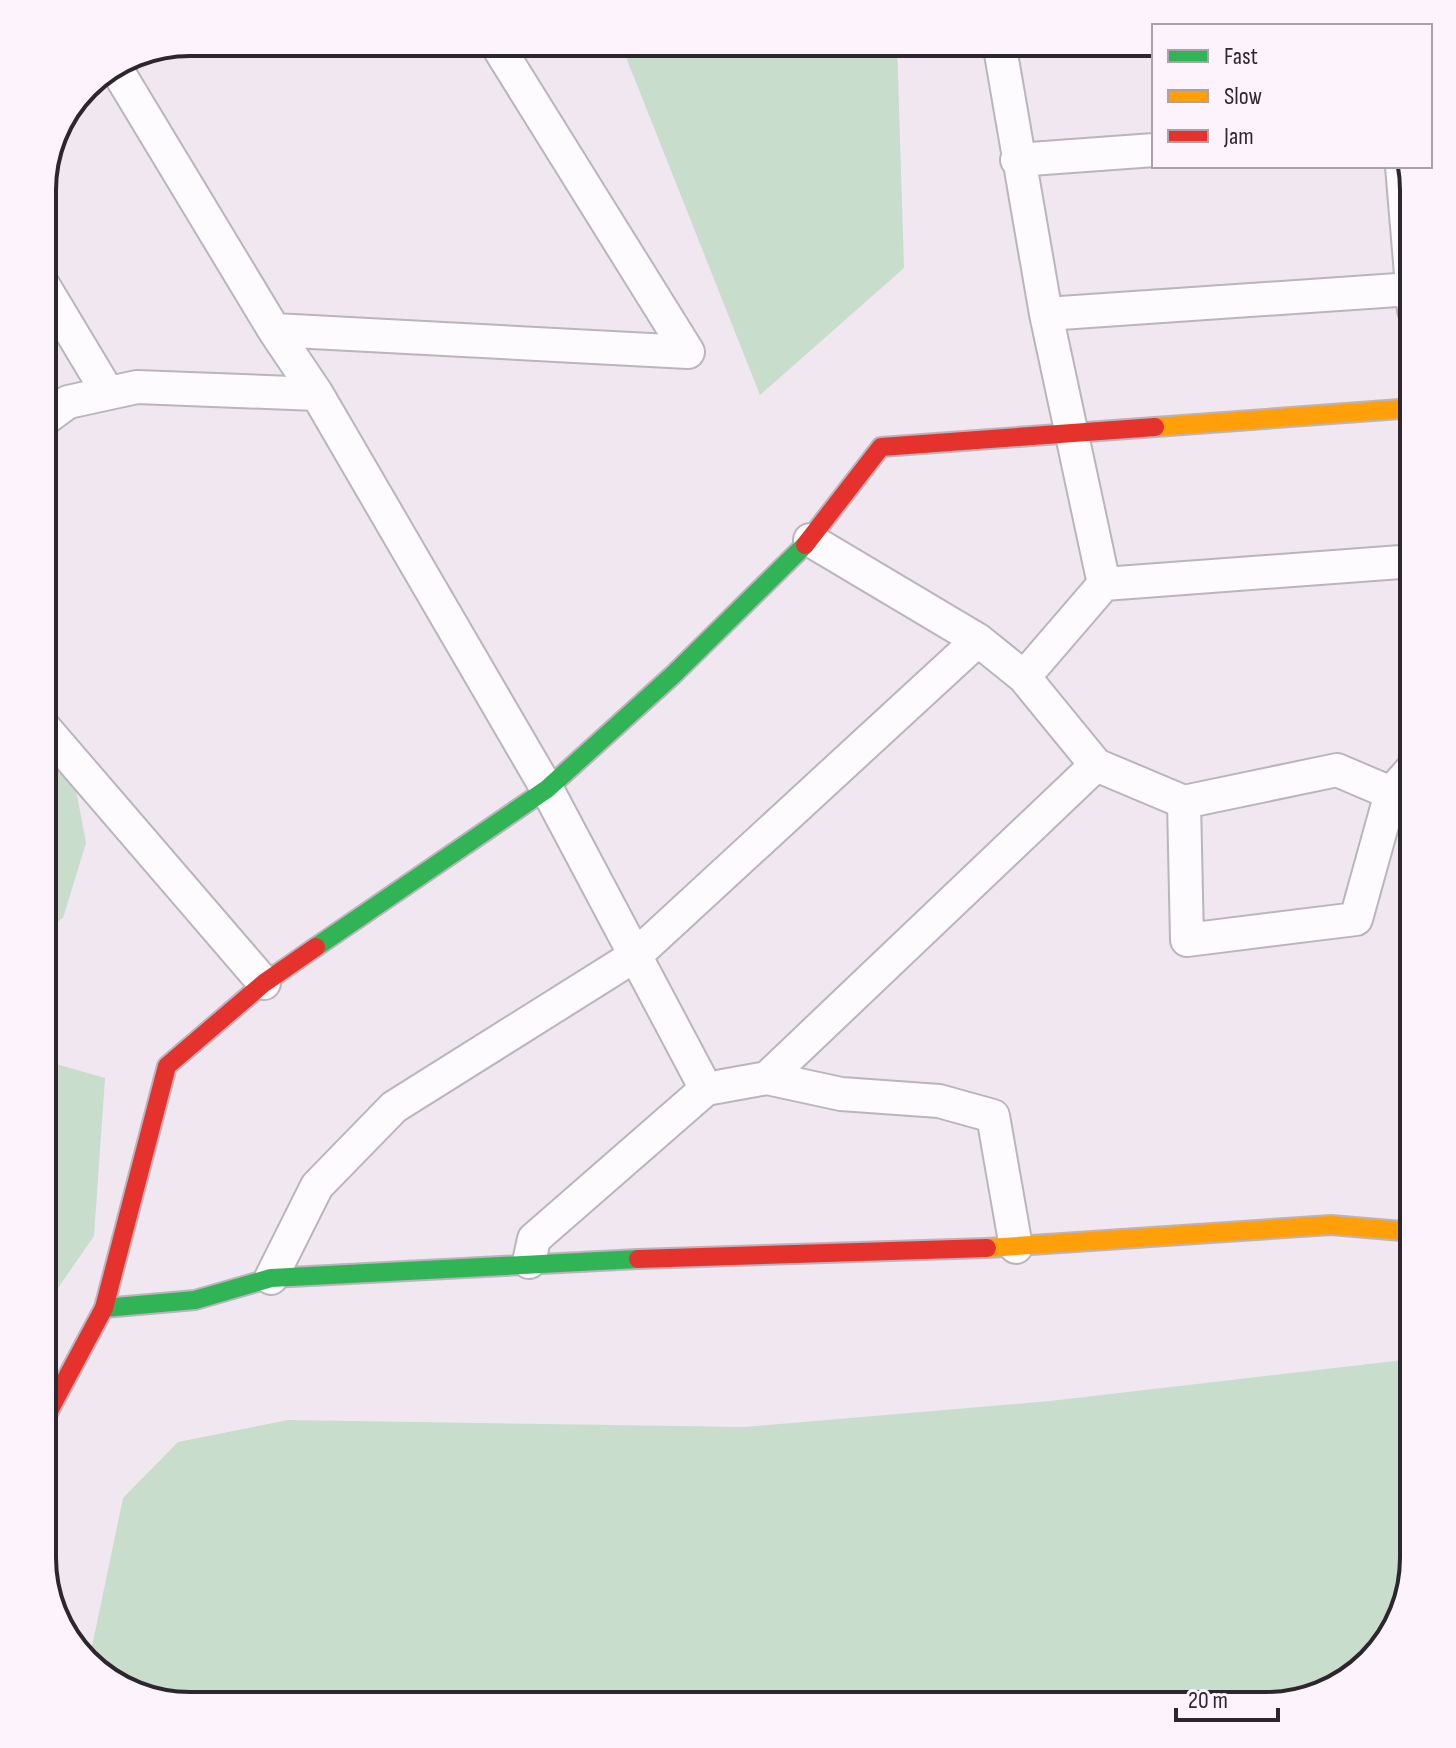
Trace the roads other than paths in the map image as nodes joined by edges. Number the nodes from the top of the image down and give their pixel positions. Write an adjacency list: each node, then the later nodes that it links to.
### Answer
1 (504, 56): 9 (street)
2 (1001, 56): 5 (street)
3 (121, 76): 9 (street)
4 (1152, 150): 5 (street)
5 (1017, 160): 8 (street)
6 (1400, 300): 8 (street)
7 (56, 306): 10 (street)
8 (1046, 314): 14 (street)
9 (274, 330): 11 (street)
10 (108, 393): 11 (street); 13 (street)
11 (317, 394): 22 (street)
12 (1400, 409): 14 (street)
13 (56, 411)
14 (1071, 432): 15 (street); 17 (street)
15 (810, 540): 18 (street); 22 (street)
16 (1400, 562): 17 (street)
17 (1104, 584): 19 (street)
18 (978, 640): 19 (street); 26 (street)
19 (1024, 677): 21 (street)
20 (56, 741): 27 (street)
21 (1096, 765): 24 (street); 28 (street)
22 (547, 789): 26 (street); 27 (street)
23 (1400, 799): 24 (street)
24 (1184, 802): 25 (street)
25 (1400, 805)
26 (636, 955): 29 (street); 33 (street)
27 (264, 983): 34 (street)
28 (767, 1078): 29 (street); 31 (street)
29 (706, 1089): 32 (street)
30 (1400, 1231): 31 (street)
31 (1016, 1247): 32 (street)
32 (529, 1262): 33 (street)
33 (271, 1278): 34 (street)
34 (104, 1308): 35 (street)
35 (56, 1398)

